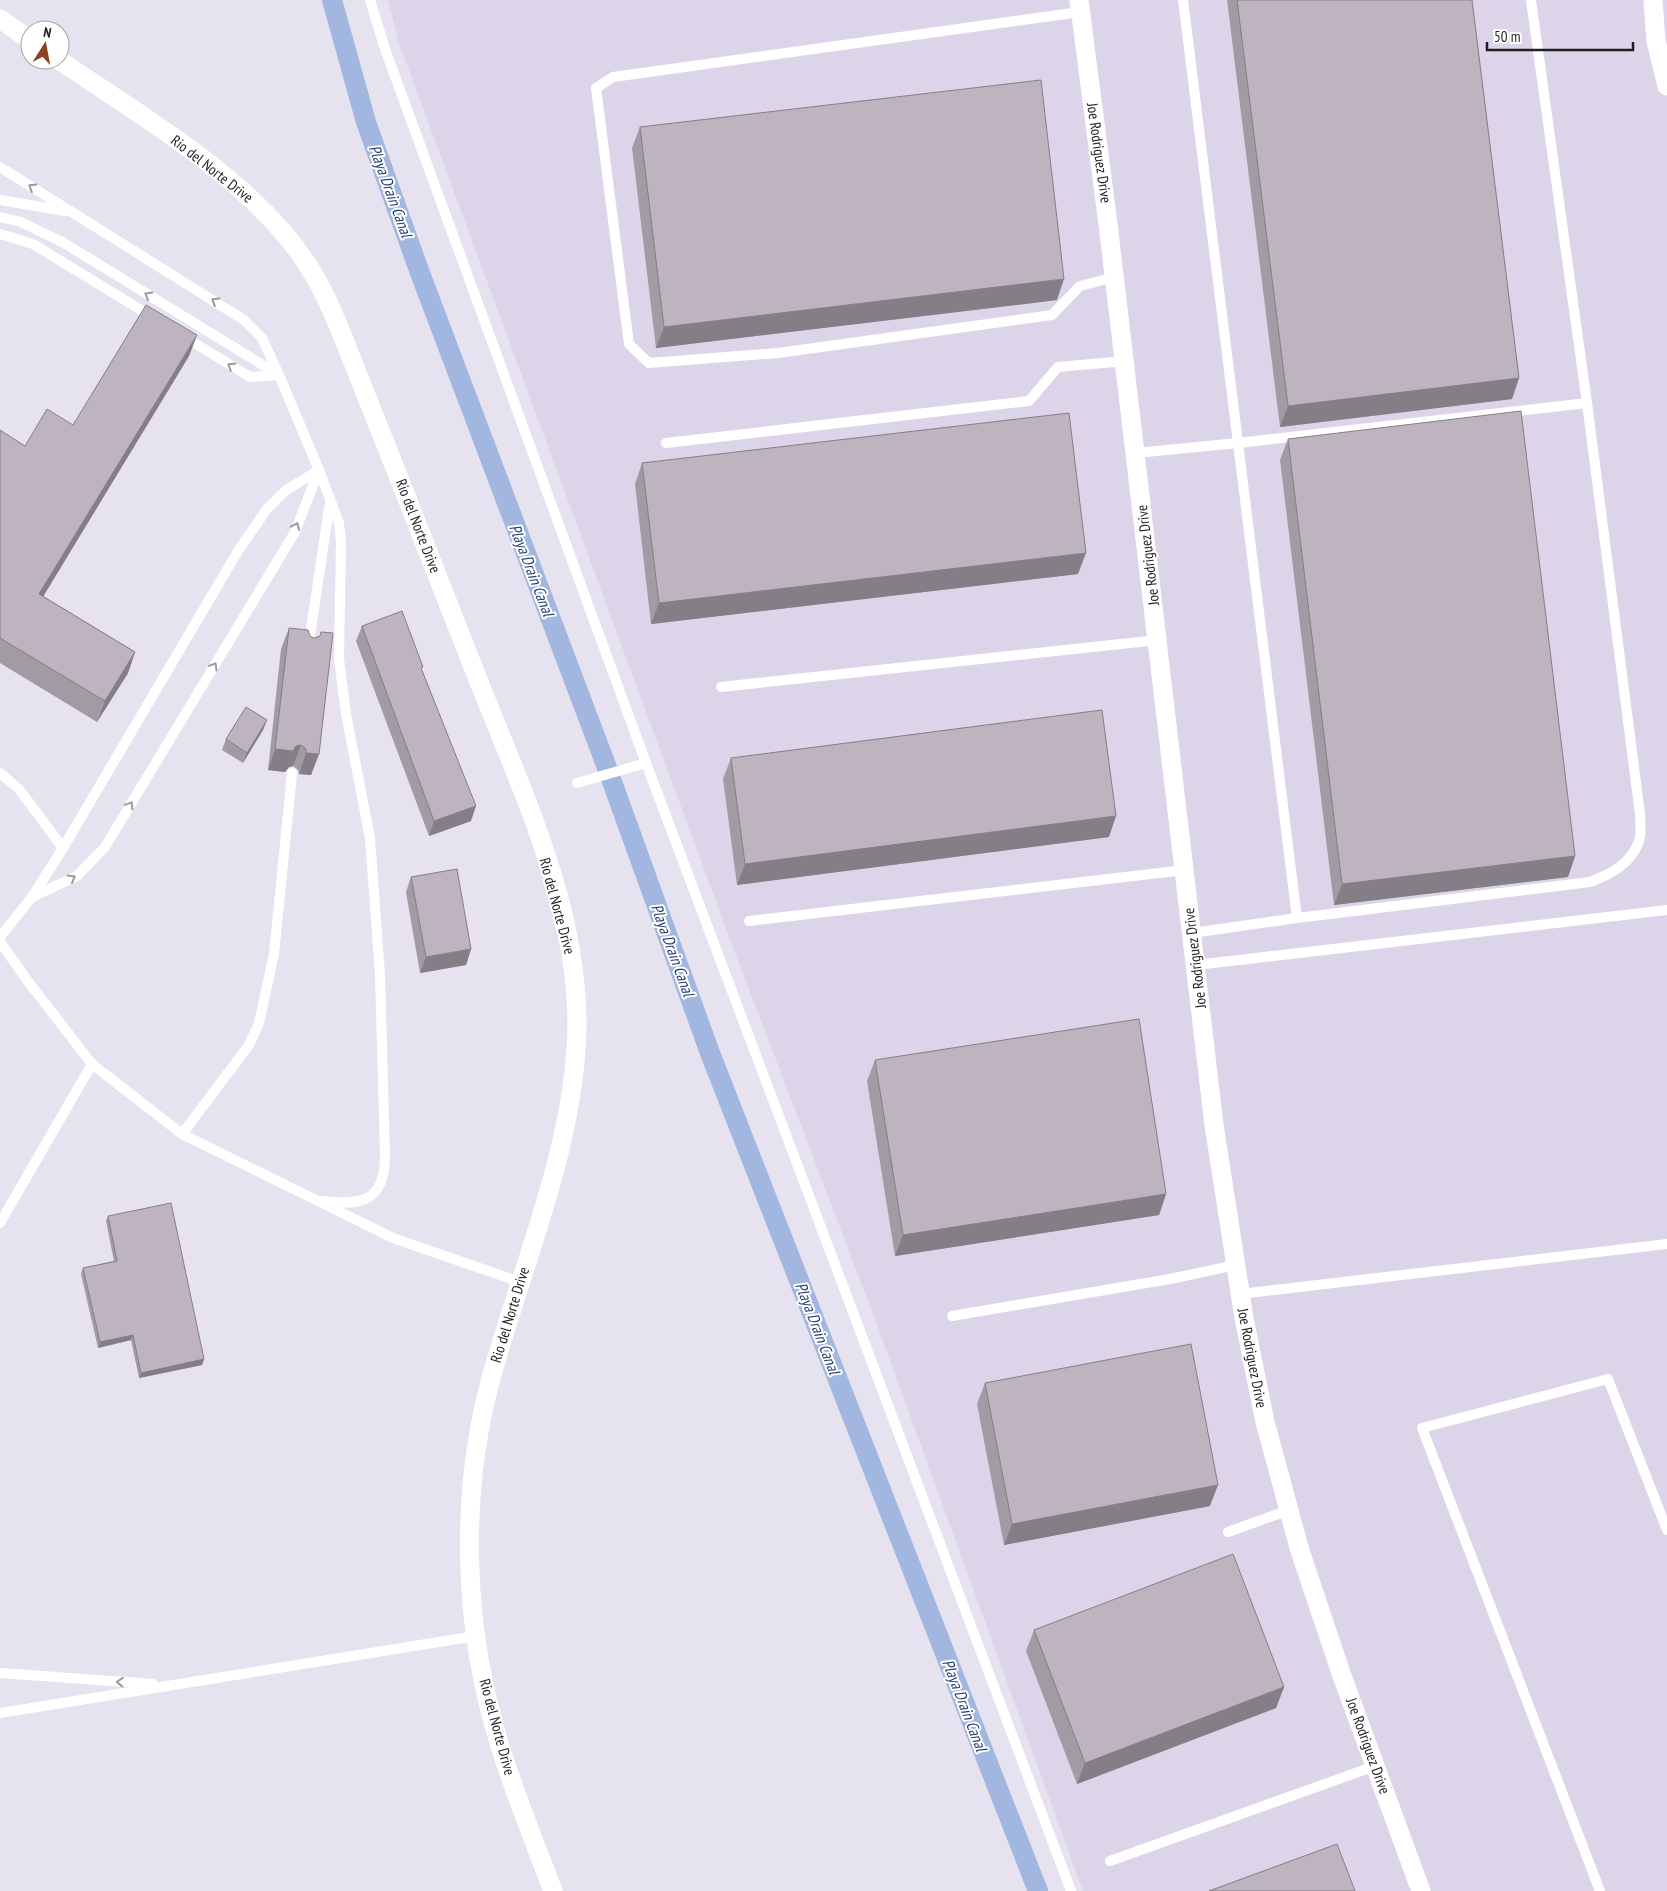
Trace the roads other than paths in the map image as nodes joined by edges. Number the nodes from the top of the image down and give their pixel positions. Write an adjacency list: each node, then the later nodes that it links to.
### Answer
1 (370, 0): 27 (lane)
2 (1182, 0): 20 (lane)
3 (1531, 0): 18 (lane)
4 (1653, 0): 9 (street)
5 (1080, 6): 15 (street, Joe Rodriguez Drive); 15 (lane)
6 (0, 19): 7 (street)
7 (20, 33)
8 (70, 68): 47 (street, Rio del Norte Drive)
9 (1667, 86)
10 (0, 167): 12 (lane, one-way to 10)
11 (0, 200): 12 (lane)
12 (71, 212): 17 (lane, one-way to 12)
13 (0, 217): 17 (lane, one-way to 13)
14 (0, 234): 17 (lane, one-way to 14)
15 (1115, 277): 16 (street, Joe Rodriguez Drive)
16 (1125, 361): 19 (lane); 21 (street, Joe Rodriguez Drive)
17 (279, 375): 22 (lane)
18 (1587, 403): 20 (lane); 35 (lane)
19 (666, 443)
20 (1238, 443): 21 (lane); 35 (lane)
21 (1136, 453): 24 (street, Joe Rodriguez Drive)
22 (319, 470): 23 (lane); 31 (lane); 33 (lane, one-way to 22)
23 (331, 499): 25 (lane); 43 (lane)
24 (1158, 640): 26 (lane); 32 (street, Joe Rodriguez Drive)
25 (307, 652)
26 (721, 687)
27 (646, 763): 30 (lane); 60 (lane)
28 (0, 773): 31 (lane)
29 (292, 773): 42 (lane)
30 (577, 783)
31 (63, 848): 33 (lane)
32 (1185, 870): 36 (lane); 37 (street, Joe Rodriguez Drive)
33 (32, 897): 38 (lane)
34 (1667, 910): 40 (lane)
35 (1297, 918): 37 (lane)
36 (749, 921)
37 (1192, 933): 40 (street, Joe Rodriguez Drive)
38 (0, 937)
39 (0, 942): 41 (lane)
40 (1196, 966): 46 (street, Joe Rodriguez Drive)
41 (92, 1064): 42 (lane); 44 (lane)
42 (182, 1134): 43 (lane)
43 (322, 1201): 47 (lane)
44 (0, 1223)
45 (1667, 1244): 48 (lane)
46 (1236, 1265): 48 (street, Joe Rodriguez Drive); 49 (lane)
47 (520, 1282): 53 (street, Rio del Norte Drive)
48 (1240, 1294): 50 (street, Joe Rodriguez Drive)
49 (952, 1316)
50 (1289, 1510): 52 (lane); 57 (street, Joe Rodriguez Drive)
51 (1667, 1530): 62 (lane)
52 (1228, 1532)
53 (476, 1636): 55 (lane); 59 (street, Rio del Norte Drive)
54 (0, 1673): 55 (lane, one-way to 54)
55 (169, 1685): 56 (lane)
56 (0, 1713)
57 (1375, 1766): 58 (lane); 61 (street, Joe Rodriguez Drive)
58 (1110, 1861)
59 (553, 1891)
60 (1071, 1891)
61 (1421, 1891)
62 (1600, 1891)

